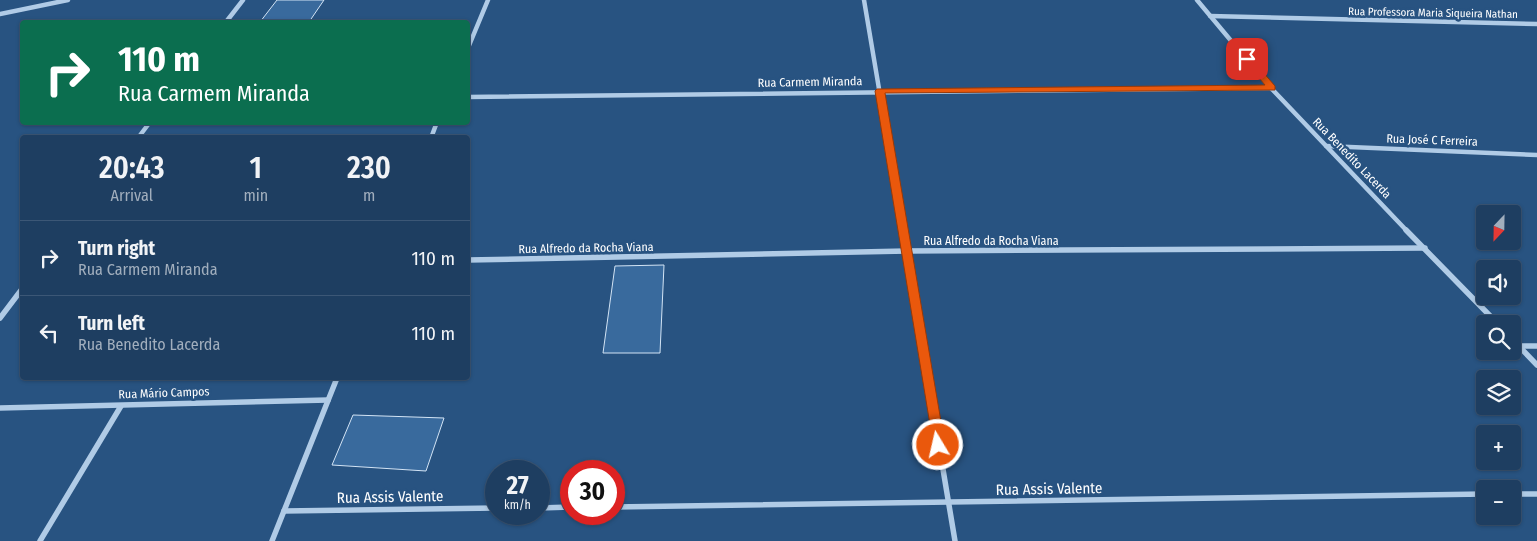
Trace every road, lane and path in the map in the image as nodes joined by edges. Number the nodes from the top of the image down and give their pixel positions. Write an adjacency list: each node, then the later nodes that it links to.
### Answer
1 (68, 0): 6 (street)
2 (243, 0): 8 (street)
3 (488, 0): 10 (street)
4 (864, 0): 12 (street)
5 (1197, 0): 7 (street, Rua Benedito Lacerda)
6 (0, 14)
7 (1210, 16): 9 (street, Rua Professora Maria Siqueira Nathan); 11 (street, Rua Benedito Lacerda)
8 (228, 20)
9 (1537, 24)
10 (470, 43)
11 (1272, 88): 12 (street, Rua Carmem Miranda); 14 (street, Rua Benedito Lacerda)
12 (880, 91): 13 (street, Rua Carmem Miranda); 17 (street)
13 (470, 97)
14 (1326, 146): 15 (street, Rua José C Ferreira); 16 (street, Rua Benedito Lacerda)
15 (1537, 155)
16 (1425, 248): 17 (street, Rua Alfredo da Rocha Viana); 20 (street, Rua Benedito Lacerda)
17 (907, 251): 18 (street, Rua Alfredo da Rocha Viana); 33 (street)
18 (470, 260)
19 (20, 292): 21 (street)
20 (1489, 315)
21 (0, 318)
22 (1521, 346): 23 (street)
23 (1537, 346)
24 (1521, 348): 25 (street)
25 (1537, 365)
26 (336, 380): 27 (street)
27 (328, 400): 28 (street, Rua Mário Campos); 36 (street)
28 (121, 406): 29 (street, Rua Mário Campos); 37 (street)
29 (0, 408)
30 (1476, 494): 33 (street, Rua Assis Valente)
31 (1521, 494): 32 (street)
32 (1537, 494)
33 (948, 503): 34 (street, Rua Assis Valente); 39 (street)
34 (625, 507)
35 (485, 508): 36 (street, Rua Assis Valente)
36 (284, 511): 38 (street)
37 (40, 541)
38 (272, 541)
39 (955, 541)

